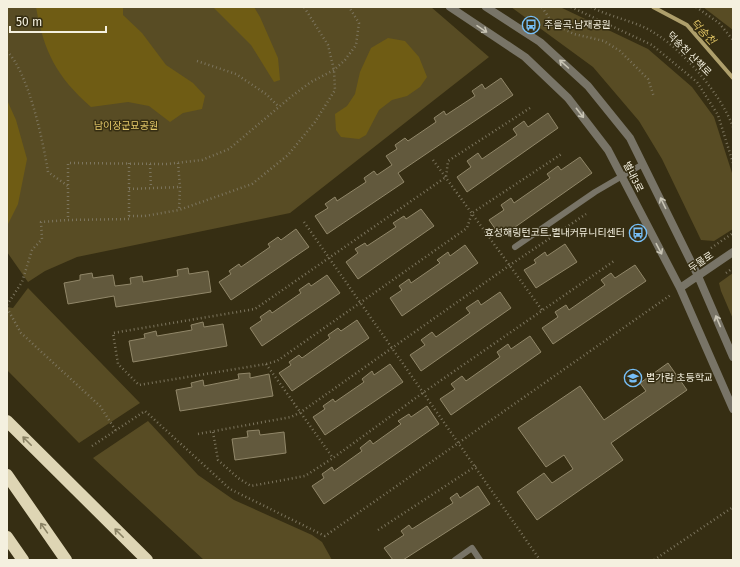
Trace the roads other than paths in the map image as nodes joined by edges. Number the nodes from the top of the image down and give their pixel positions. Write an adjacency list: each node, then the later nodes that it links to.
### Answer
1 (450, 7): 4 (street, 별내3로, one-way to 4)
2 (486, 7): 3 (street, 별내3로, one-way to 2)
3 (643, 164): 4 (lane); 7 (street, 별내3로, one-way to 3)
4 (622, 177): 5 (lane); 8 (street, 별내3로, one-way to 8)
5 (515, 247)
6 (733, 252): 7 (street, 두물로)
7 (698, 276): 8 (street, 두물로); 9 (street, 별내3로, one-way to 7)
8 (680, 288): 10 (street, 별내3로)
9 (733, 357)
10 (733, 409)
11 (7, 421): 16 (highway, one-way to 11)
12 (7, 475): 15 (highway, one-way to 12)
13 (7, 537): 14 (highway)
14 (22, 560)
15 (66, 560)
16 (147, 560)
17 (454, 560): 18 (lane)
18 (480, 560)

